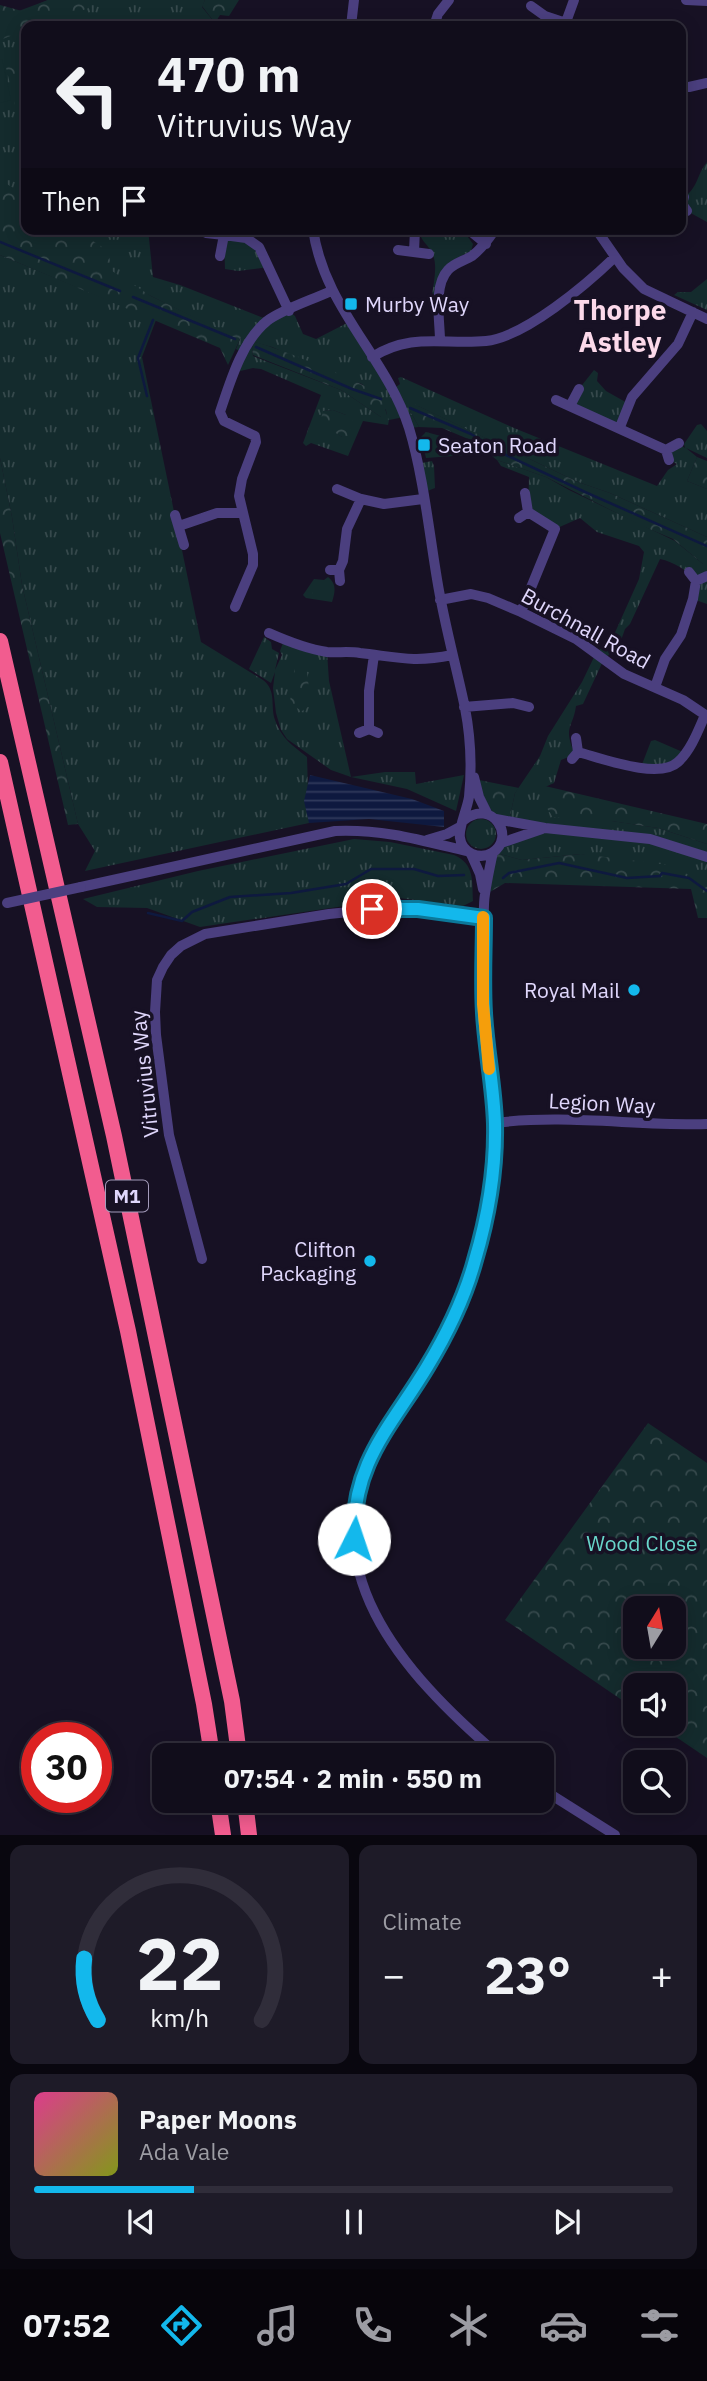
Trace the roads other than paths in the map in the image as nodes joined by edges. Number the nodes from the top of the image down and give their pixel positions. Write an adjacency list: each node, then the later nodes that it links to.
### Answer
1 (355, 0): 6 (street)
2 (574, 0): 8 (street)
3 (687, 0): 4 (street)
4 (707, 1)
5 (531, 6): 7 (street)
6 (352, 21)
7 (561, 21)
8 (571, 21)
9 (707, 83): 10 (street)
10 (686, 88)
11 (223, 235): 21 (street); 24 (street)
12 (314, 235): 23 (street)
13 (415, 235): 19 (street)
14 (476, 235): 17 (street)
15 (491, 235): 17 (street)
16 (600, 235): 22 (street)
17 (486, 243): 27 (street)
18 (398, 250): 19 (street)
19 (414, 252): 20 (street)
20 (429, 254)
21 (220, 256)
22 (615, 257): 25 (street); 27 (street)
23 (331, 291): 24 (street); 28 (street)
24 (289, 311): 38 (street)
25 (692, 312): 26 (street); 32 (street)
26 (707, 319)
27 (440, 341): 28 (street)
28 (372, 357): 37 (street)
29 (579, 388): 31 (street)
30 (556, 400): 31 (street)
31 (570, 406): 32 (street)
32 (620, 427): 33 (street)
33 (679, 443)
34 (337, 489): 36 (street)
35 (525, 493): 44 (street)
36 (361, 499): 37 (street); 40 (street)
37 (423, 499): 43 (street)
38 (243, 513): 39 (street); 42 (street)
39 (184, 545)
40 (336, 574)
41 (707, 576): 49 (street)
42 (226, 595)
43 (440, 600): 44 (street, Burchnall Road); 48 (street)
44 (521, 612): 49 (street, Burchnall Road)
45 (270, 633): 47 (street)
46 (0, 640): 73 (highway, M1)
47 (374, 655): 48 (street); 55 (street)
48 (452, 655): 52 (street)
49 (655, 687): 54 (street, Burchnall Road)
50 (516, 690): 51 (street)
51 (513, 703): 52 (street); 53 (street)
52 (464, 707): 58 (street)
53 (528, 707)
54 (706, 716): 56 (street)
55 (369, 732)
56 (576, 738)
57 (0, 762): 72 (highway, M1)
58 (472, 771): 59 (street); 60 (street)
59 (491, 816): 60 (street); 61 (street); 63 (street)
60 (462, 823): 62 (street); 64 (street)
61 (545, 828): 63 (street); 65 (street)
62 (427, 839): 64 (street); 67 (street, bridge)
63 (497, 848): 64 (street); 66 (street)
64 (468, 852): 66 (street)
65 (707, 857)
66 (485, 895): 68 (street)
67 (4, 904)
68 (484, 918): 69 (street); 71 (street, Vitruvius Way)
69 (495, 1123): 70 (street, Legion Way); 74 (street)
70 (707, 1124)
71 (202, 1259)
72 (210, 1743)
73 (237, 1743)
74 (484, 1743)
75 (554, 1797): 80 (street)
76 (220, 1813): 78 (highway)
77 (246, 1813): 79 (highway)
78 (223, 1835)
79 (249, 1835)
80 (615, 1835)

